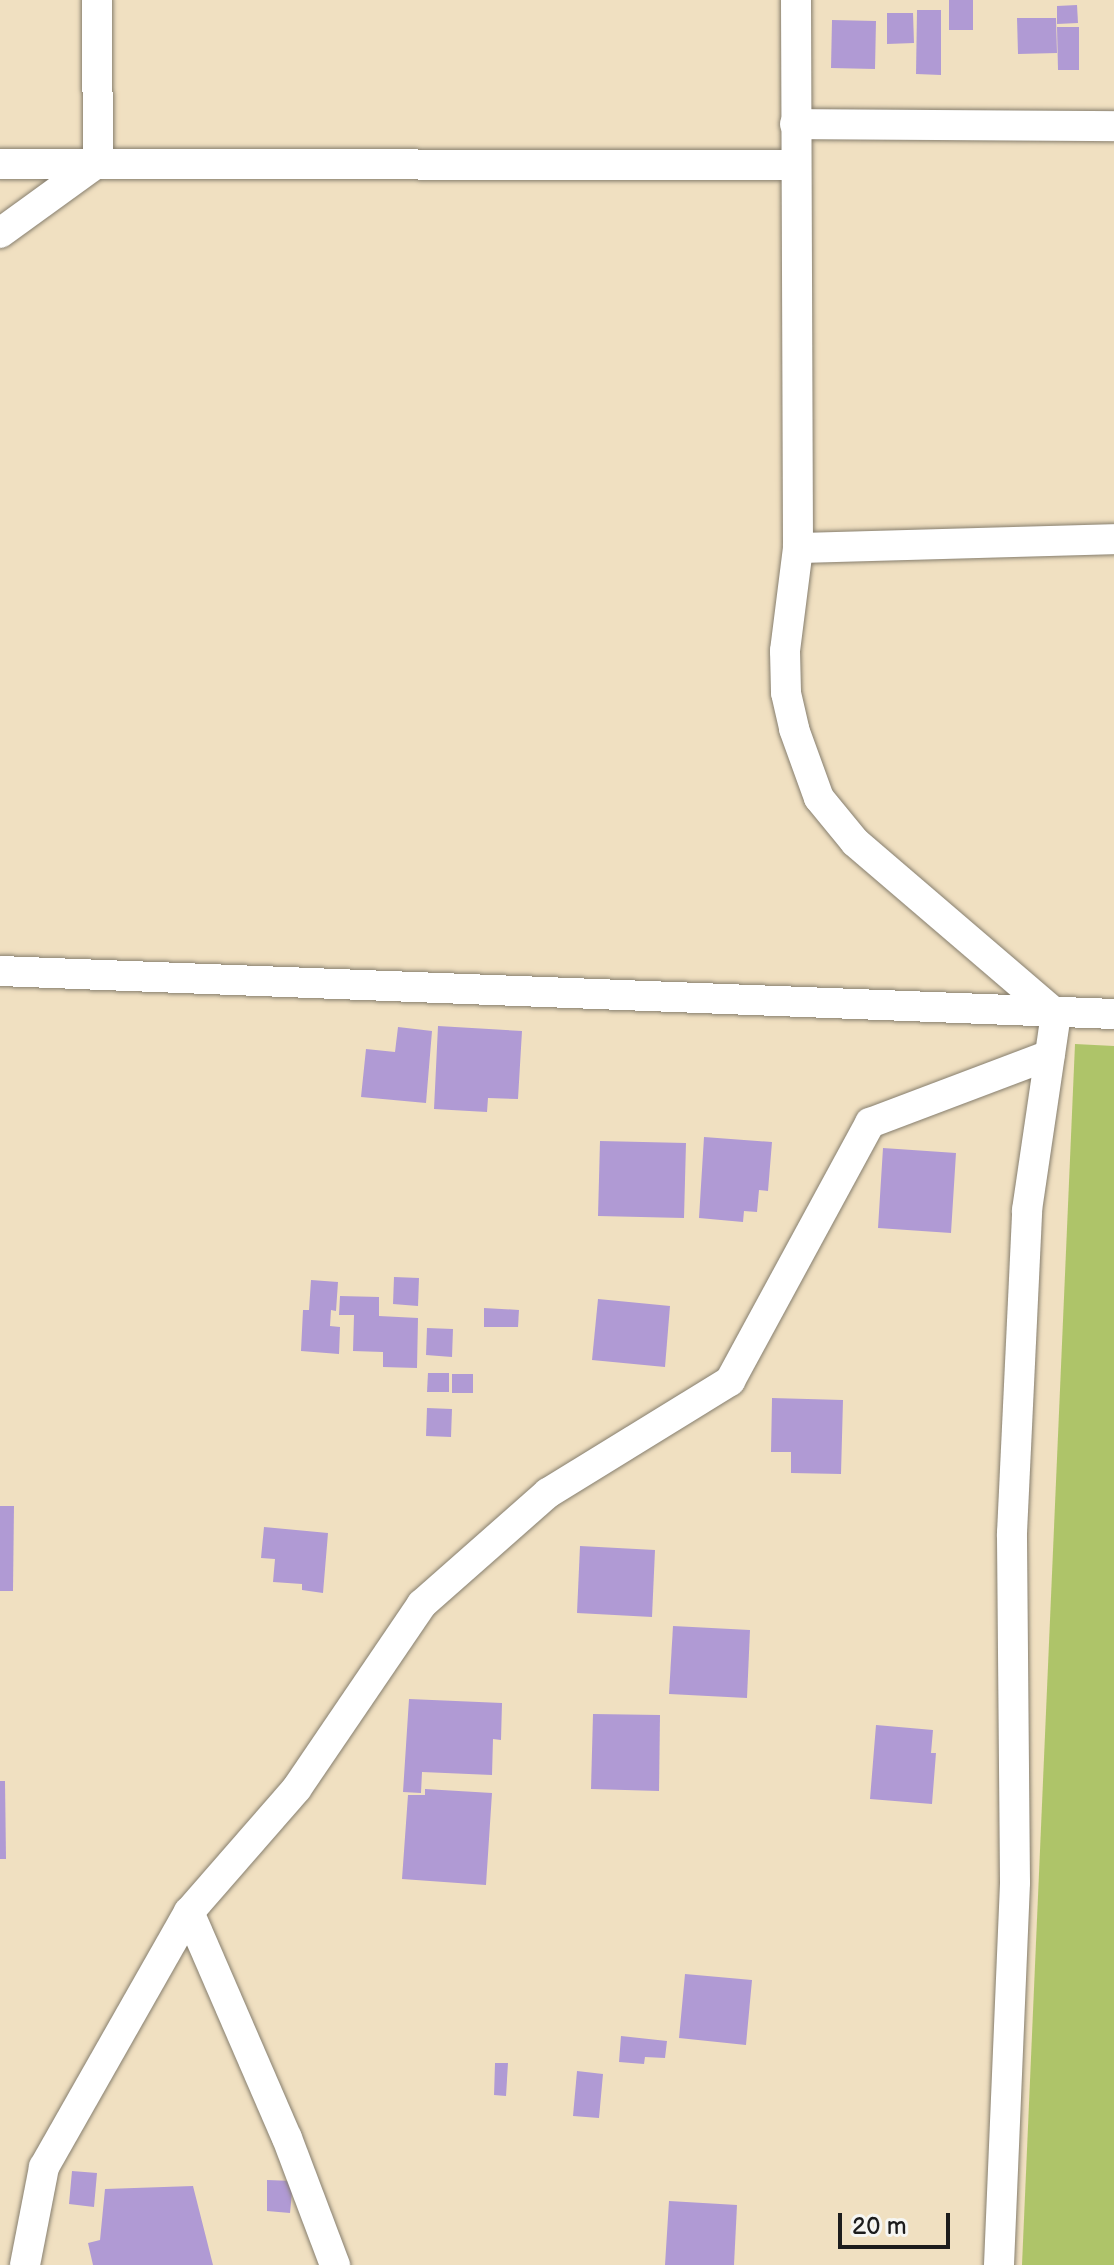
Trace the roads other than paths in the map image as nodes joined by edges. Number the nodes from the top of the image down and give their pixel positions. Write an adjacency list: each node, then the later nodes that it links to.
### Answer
1 (97, 0): 5 (street)
2 (796, 0): 3 (street)
3 (795, 124): 4 (street); 7 (street)
4 (1114, 126)
5 (98, 162): 6 (street); 7 (street); 8 (street)
6 (0, 164)
7 (796, 165): 10 (street)
8 (0, 233)
9 (1114, 539): 10 (street)
10 (798, 548): 12 (street)
11 (0, 971): 12 (street)
12 (1056, 1014): 13 (street); 14 (street)
13 (1114, 1014)
14 (1050, 1055): 15 (street); 18 (street)
15 (189, 1912): 16 (street); 17 (street)
16 (25, 2265)
17 (335, 2265)
18 (999, 2265)

